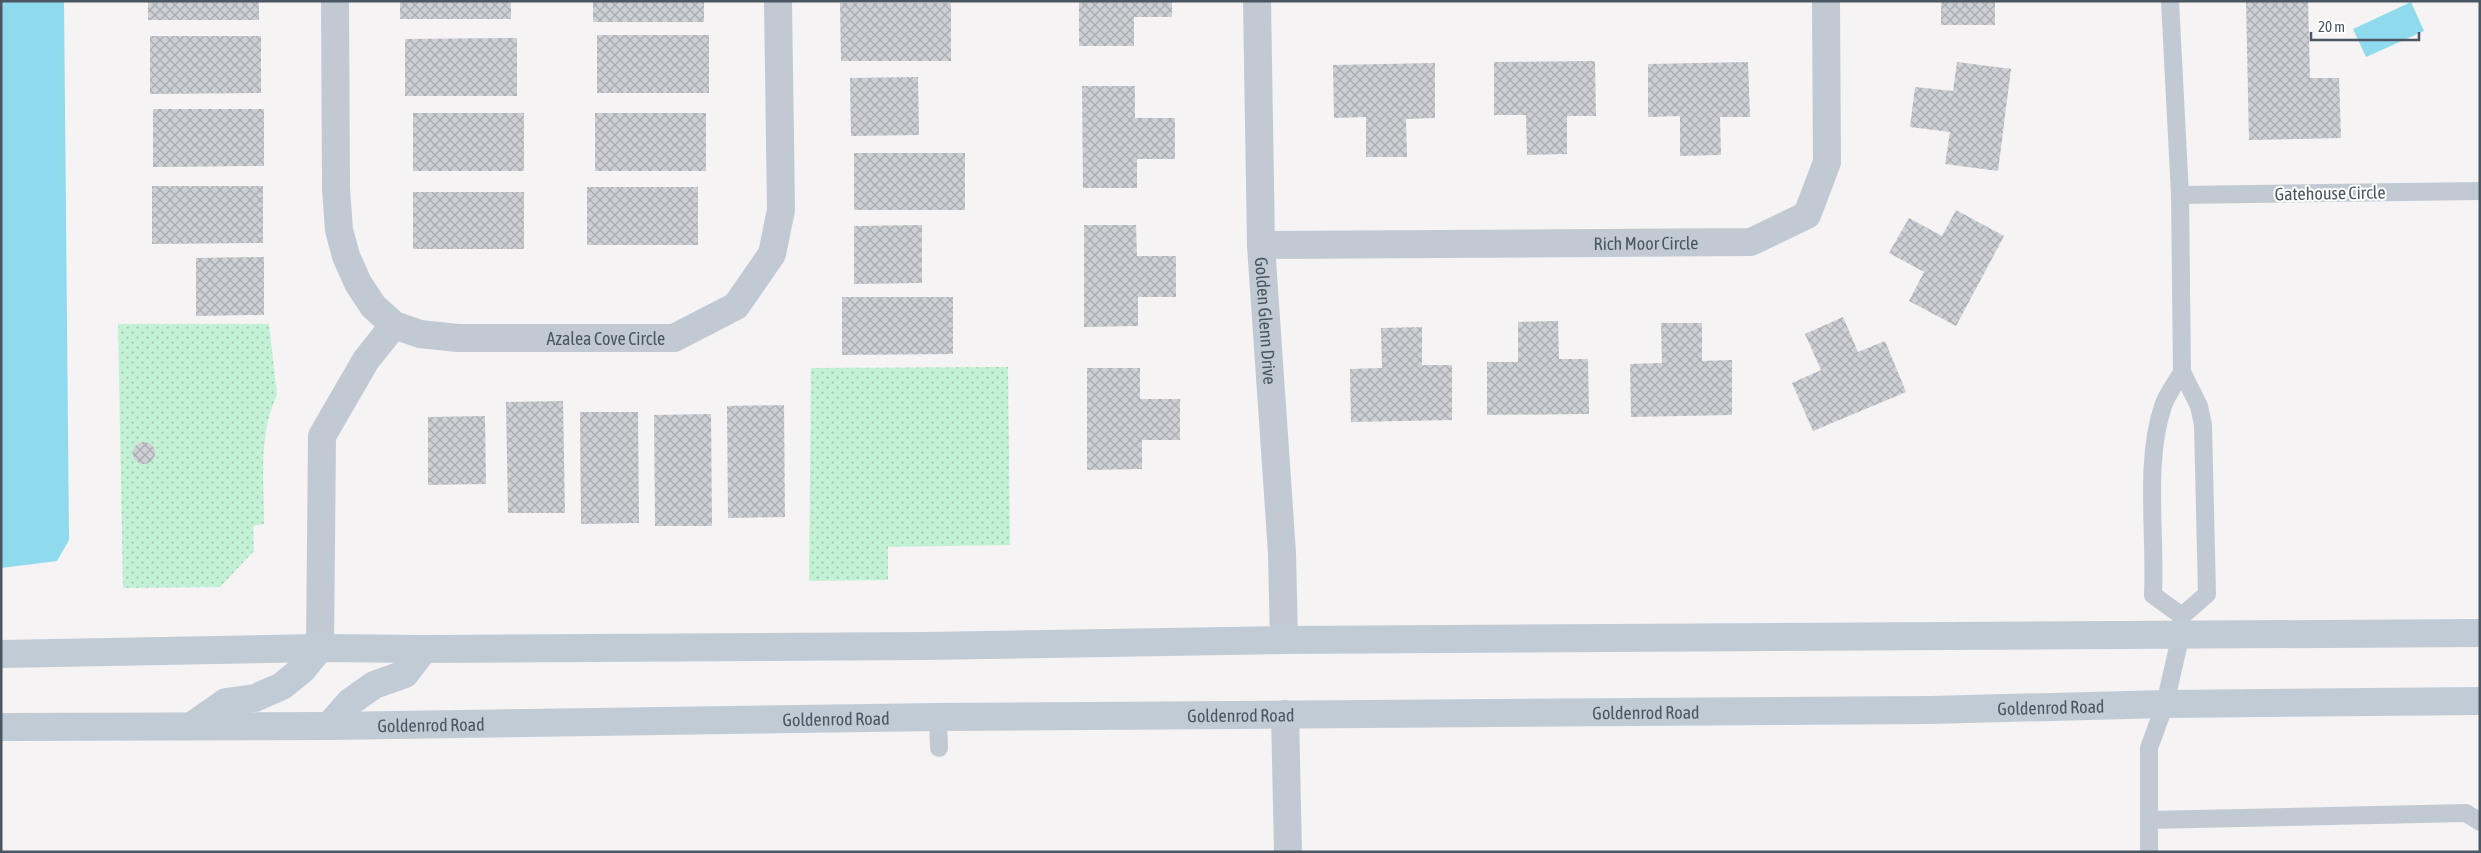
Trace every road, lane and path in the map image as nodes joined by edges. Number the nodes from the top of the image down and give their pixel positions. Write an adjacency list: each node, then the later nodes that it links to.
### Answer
1 (335, 1): 9 (street, Azalea Cove Circle)
2 (778, 1): 9 (street, Azalea Cove Circle)
3 (1257, 1): 8 (street, Golden Glenn Drive)
4 (1826, 1): 8 (street, Rich Moor Circle)
5 (2170, 1): 7 (lane)
6 (2480, 191): 7 (lane, Gatehouse Circle)
7 (2180, 195): 10 (lane)
8 (1261, 245): 13 (street, Golden Glenn Drive)
9 (394, 325): 14 (street)
10 (2182, 372): 11 (lane); 11 (lane)
11 (2181, 625): 12 (main road); 13 (main road); 18 (lane)
12 (2480, 633)
13 (1284, 640): 15 (main road)
14 (320, 648): 15 (main road); 16 (main road); 21 (main road)
15 (424, 649): 23 (main road)
16 (1, 654)
17 (2480, 701): 18 (main road, Goldenrod Road)
18 (2165, 704): 19 (main road, Goldenrod Road); 25 (lane)
19 (1285, 714): 20 (main road, Goldenrod Road); 27 (street)
20 (938, 717): 23 (main road, Goldenrod Road); 24 (lane)
21 (193, 725): 22 (main road, Goldenrod Road); 23 (main road, Goldenrod Road)
22 (1, 726)
23 (329, 726)
24 (939, 748)
25 (2149, 820): 26 (lane); 28 (lane)
26 (2480, 822)
27 (1288, 852)
28 (2149, 852)

